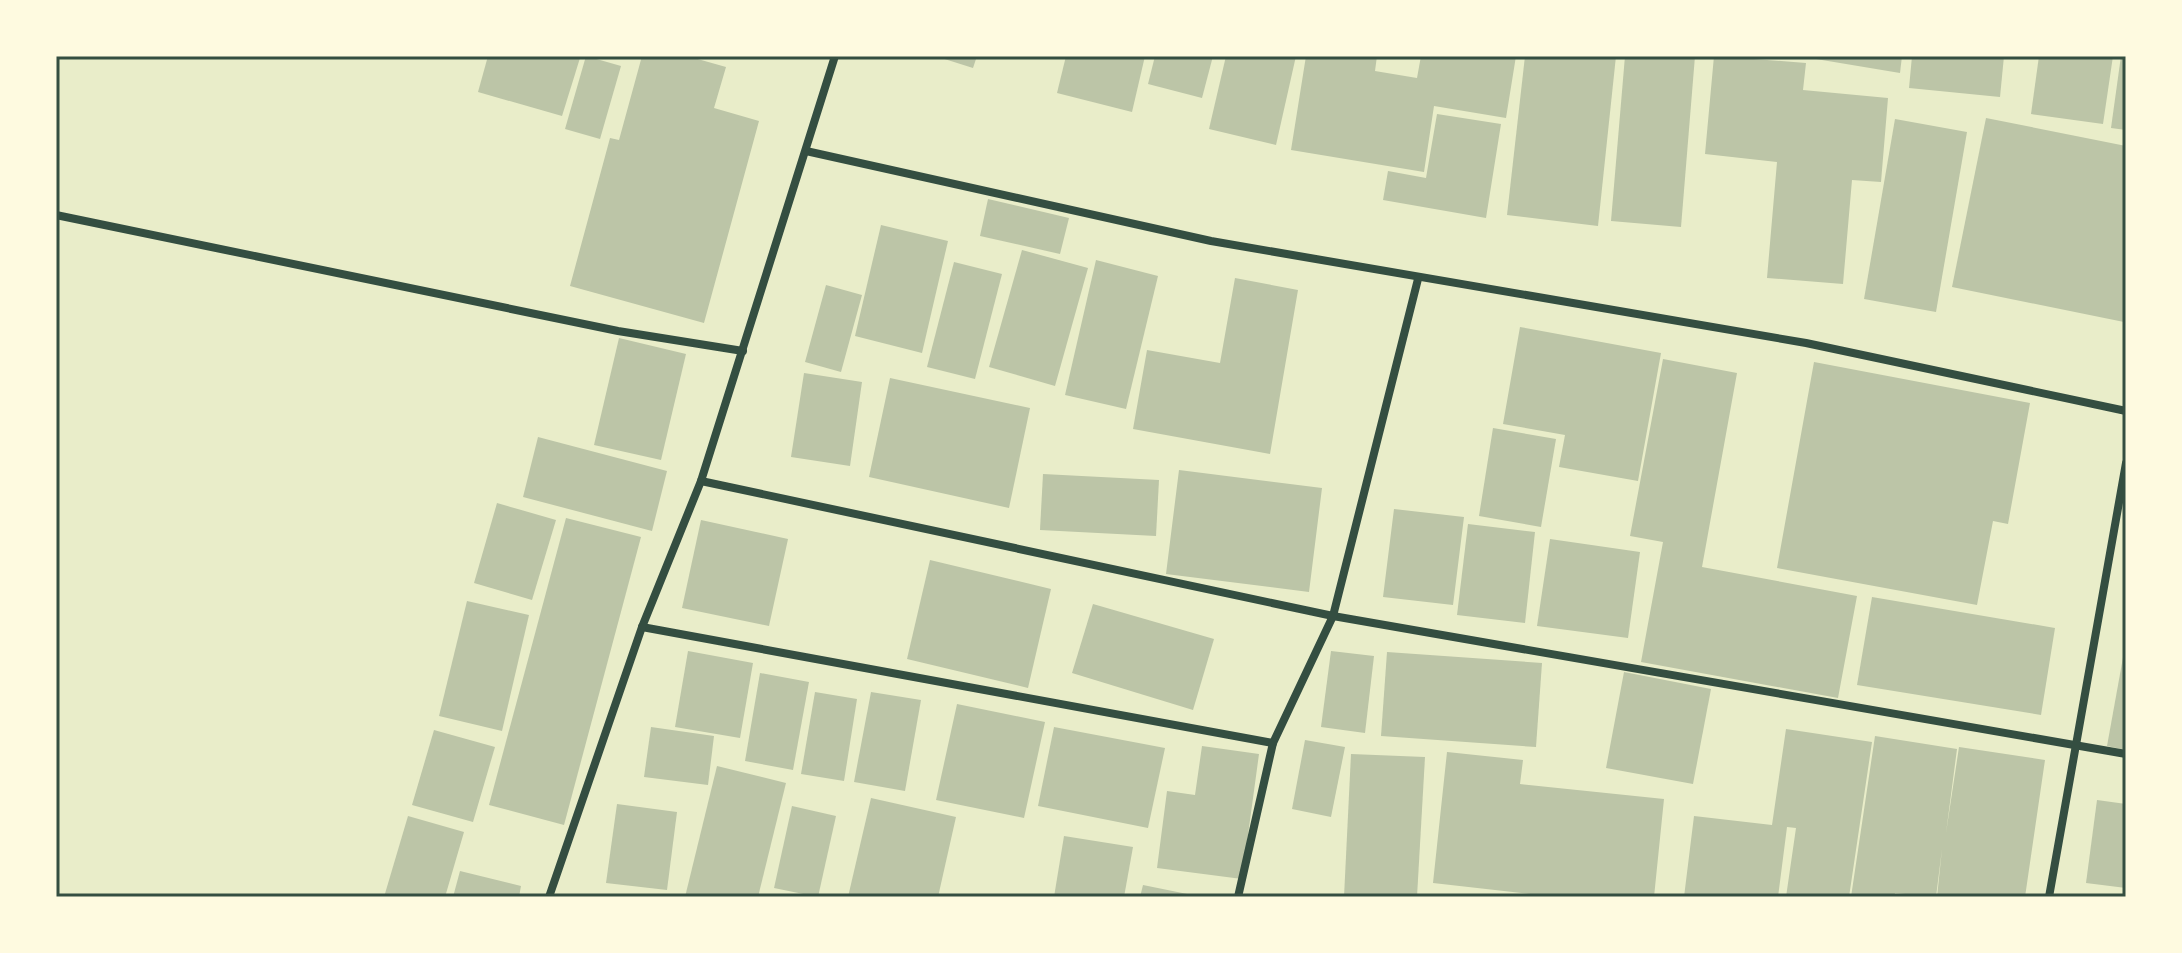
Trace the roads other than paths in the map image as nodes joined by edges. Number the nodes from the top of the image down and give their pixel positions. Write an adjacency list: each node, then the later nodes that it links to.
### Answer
1 (835, 56): 2 (street)
2 (806, 151): 4 (street); 5 (street)
3 (56, 215): 5 (street)
4 (1418, 279): 6 (street); 9 (street)
5 (743, 351): 8 (street)
6 (2126, 411)
7 (2126, 463): 12 (street)
8 (701, 481): 9 (street); 10 (street)
9 (1333, 616): 11 (street); 12 (street)
10 (642, 627): 11 (street); 14 (street)
11 (1273, 743): 15 (street)
12 (2074, 743): 13 (street); 16 (street)
13 (2126, 754)
14 (549, 897)
15 (1238, 897)
16 (2049, 897)

